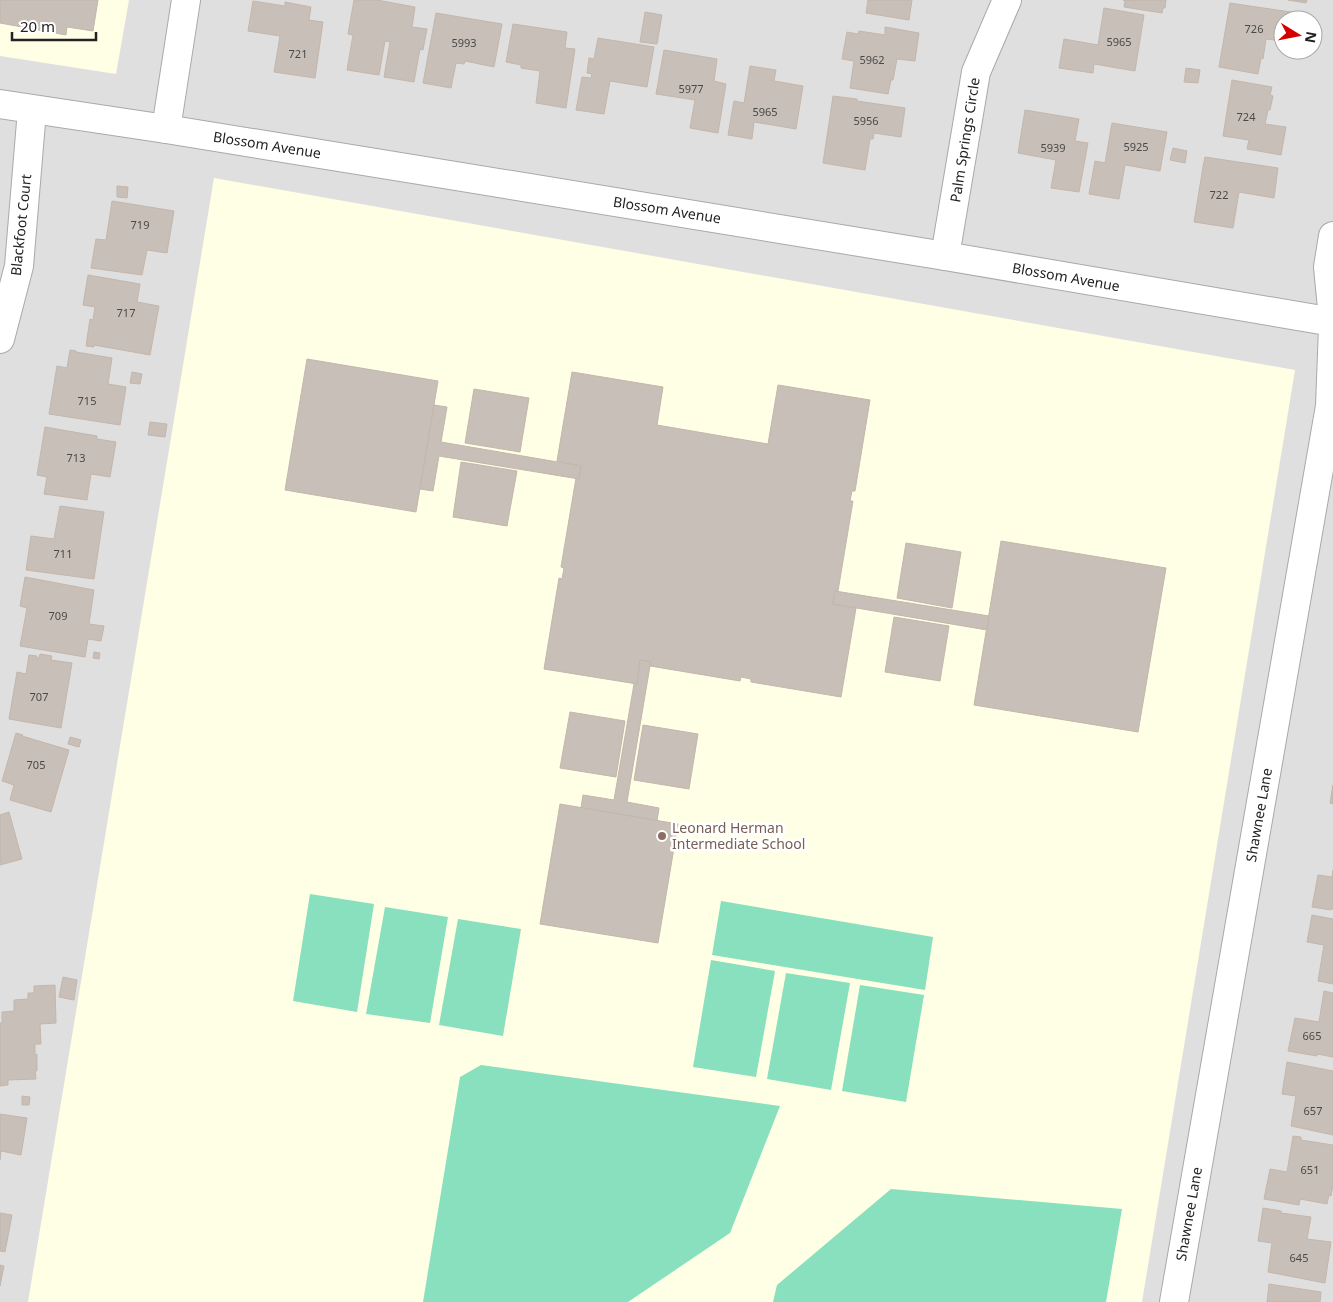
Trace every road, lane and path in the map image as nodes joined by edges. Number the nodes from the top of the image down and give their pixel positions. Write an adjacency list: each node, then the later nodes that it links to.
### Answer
1 (186, 0): 5 (street)
2 (1007, 0): 7 (street, Palm Springs Circle)
3 (0, 104): 4 (street, Blossom Avenue)
4 (32, 110): 5 (street, Blossom Avenue); 10 (street, Blackfoot Court)
5 (166, 129): 7 (street, Blossom Avenue)
6 (1333, 236): 8 (street)
7 (945, 256): 8 (street, Blossom Avenue)
8 (1333, 321)
9 (1333, 327): 11 (street, Shawnee Lane)
10 (0, 339)
11 (1174, 1302)

